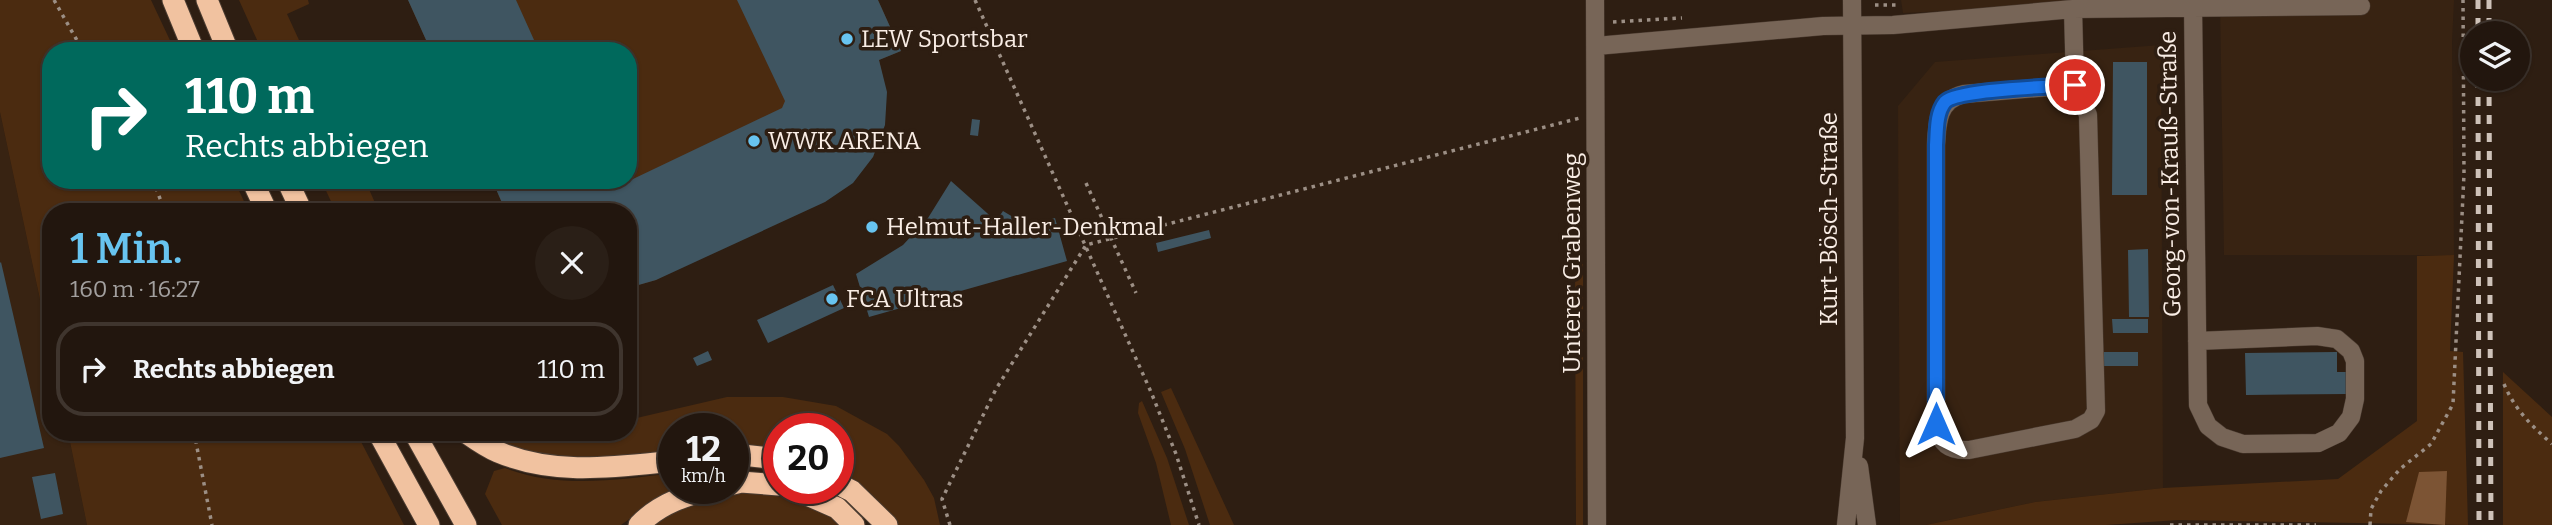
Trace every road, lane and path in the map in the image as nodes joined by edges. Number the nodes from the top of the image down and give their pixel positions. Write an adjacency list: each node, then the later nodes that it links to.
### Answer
1 (54, 0): 13 (path)
2 (173, 0): 14 (highway)
3 (207, 0): 15 (highway)
4 (975, 0): 21 (path)
5 (1595, 0): 16 (street, Unterer Grabenweg)
6 (1852, 0): 12 (street, Kurt-Bösch-Straße)
7 (2463, 0): 48 (path)
8 (2229, 3): 9 (street, Georg-von-Krauß-Straße); 10 (street, Georg-von-Krauß-Straße)
9 (2193, 6): 11 (street, Georg-von-Krauß-Straße); 23 (street, Georg-von-Krauß-Straße)
10 (2361, 6)
11 (2073, 9): 12 (street, Georg-von-Krauß-Straße); 17 (street)
12 (1852, 27): 16 (street, Georg-von-Krauß-Straße); 25 (street, Kurt-Bösch-Straße)
13 (78, 42)
14 (190, 42)
15 (224, 42)
16 (1596, 46): 18 (street, Unterer Grabenweg)
17 (2075, 85): 17 (street)
18 (1596, 117): 20 (path); 43 (street, Unterer Grabenweg)
19 (1086, 183): 20 (path)
20 (1111, 237): 21 (path); 22 (path)
21 (1086, 245): 41 (path); 42 (path)
22 (1136, 293)
23 (2197, 341): 23 (street, Georg-von-Krauß-Straße)
24 (2504, 384): 30 (path)
25 (1855, 438): 44 (street, Kurt-Bösch-Straße); 45 (street, Kurt-Bösch-Straße)
26 (196, 441): 35 (path)
27 (383, 441): 36 (highway)
28 (419, 441): 37 (highway)
29 (480, 441): 31 (highway)
30 (2552, 444)
31 (658, 463)
32 (854, 493): 40 (highway)
33 (668, 504): 38 (highway)
34 (828, 504): 39 (highway)
35 (212, 525)
36 (429, 525)
37 (466, 525)
38 (639, 525)
39 (855, 525)
40 (887, 525)
41 (950, 525)
42 (1199, 525)
43 (1597, 525)
44 (1846, 525)
45 (1867, 525)
46 (2169, 525): 47 (path)
47 (2316, 525)
48 (2370, 525)

